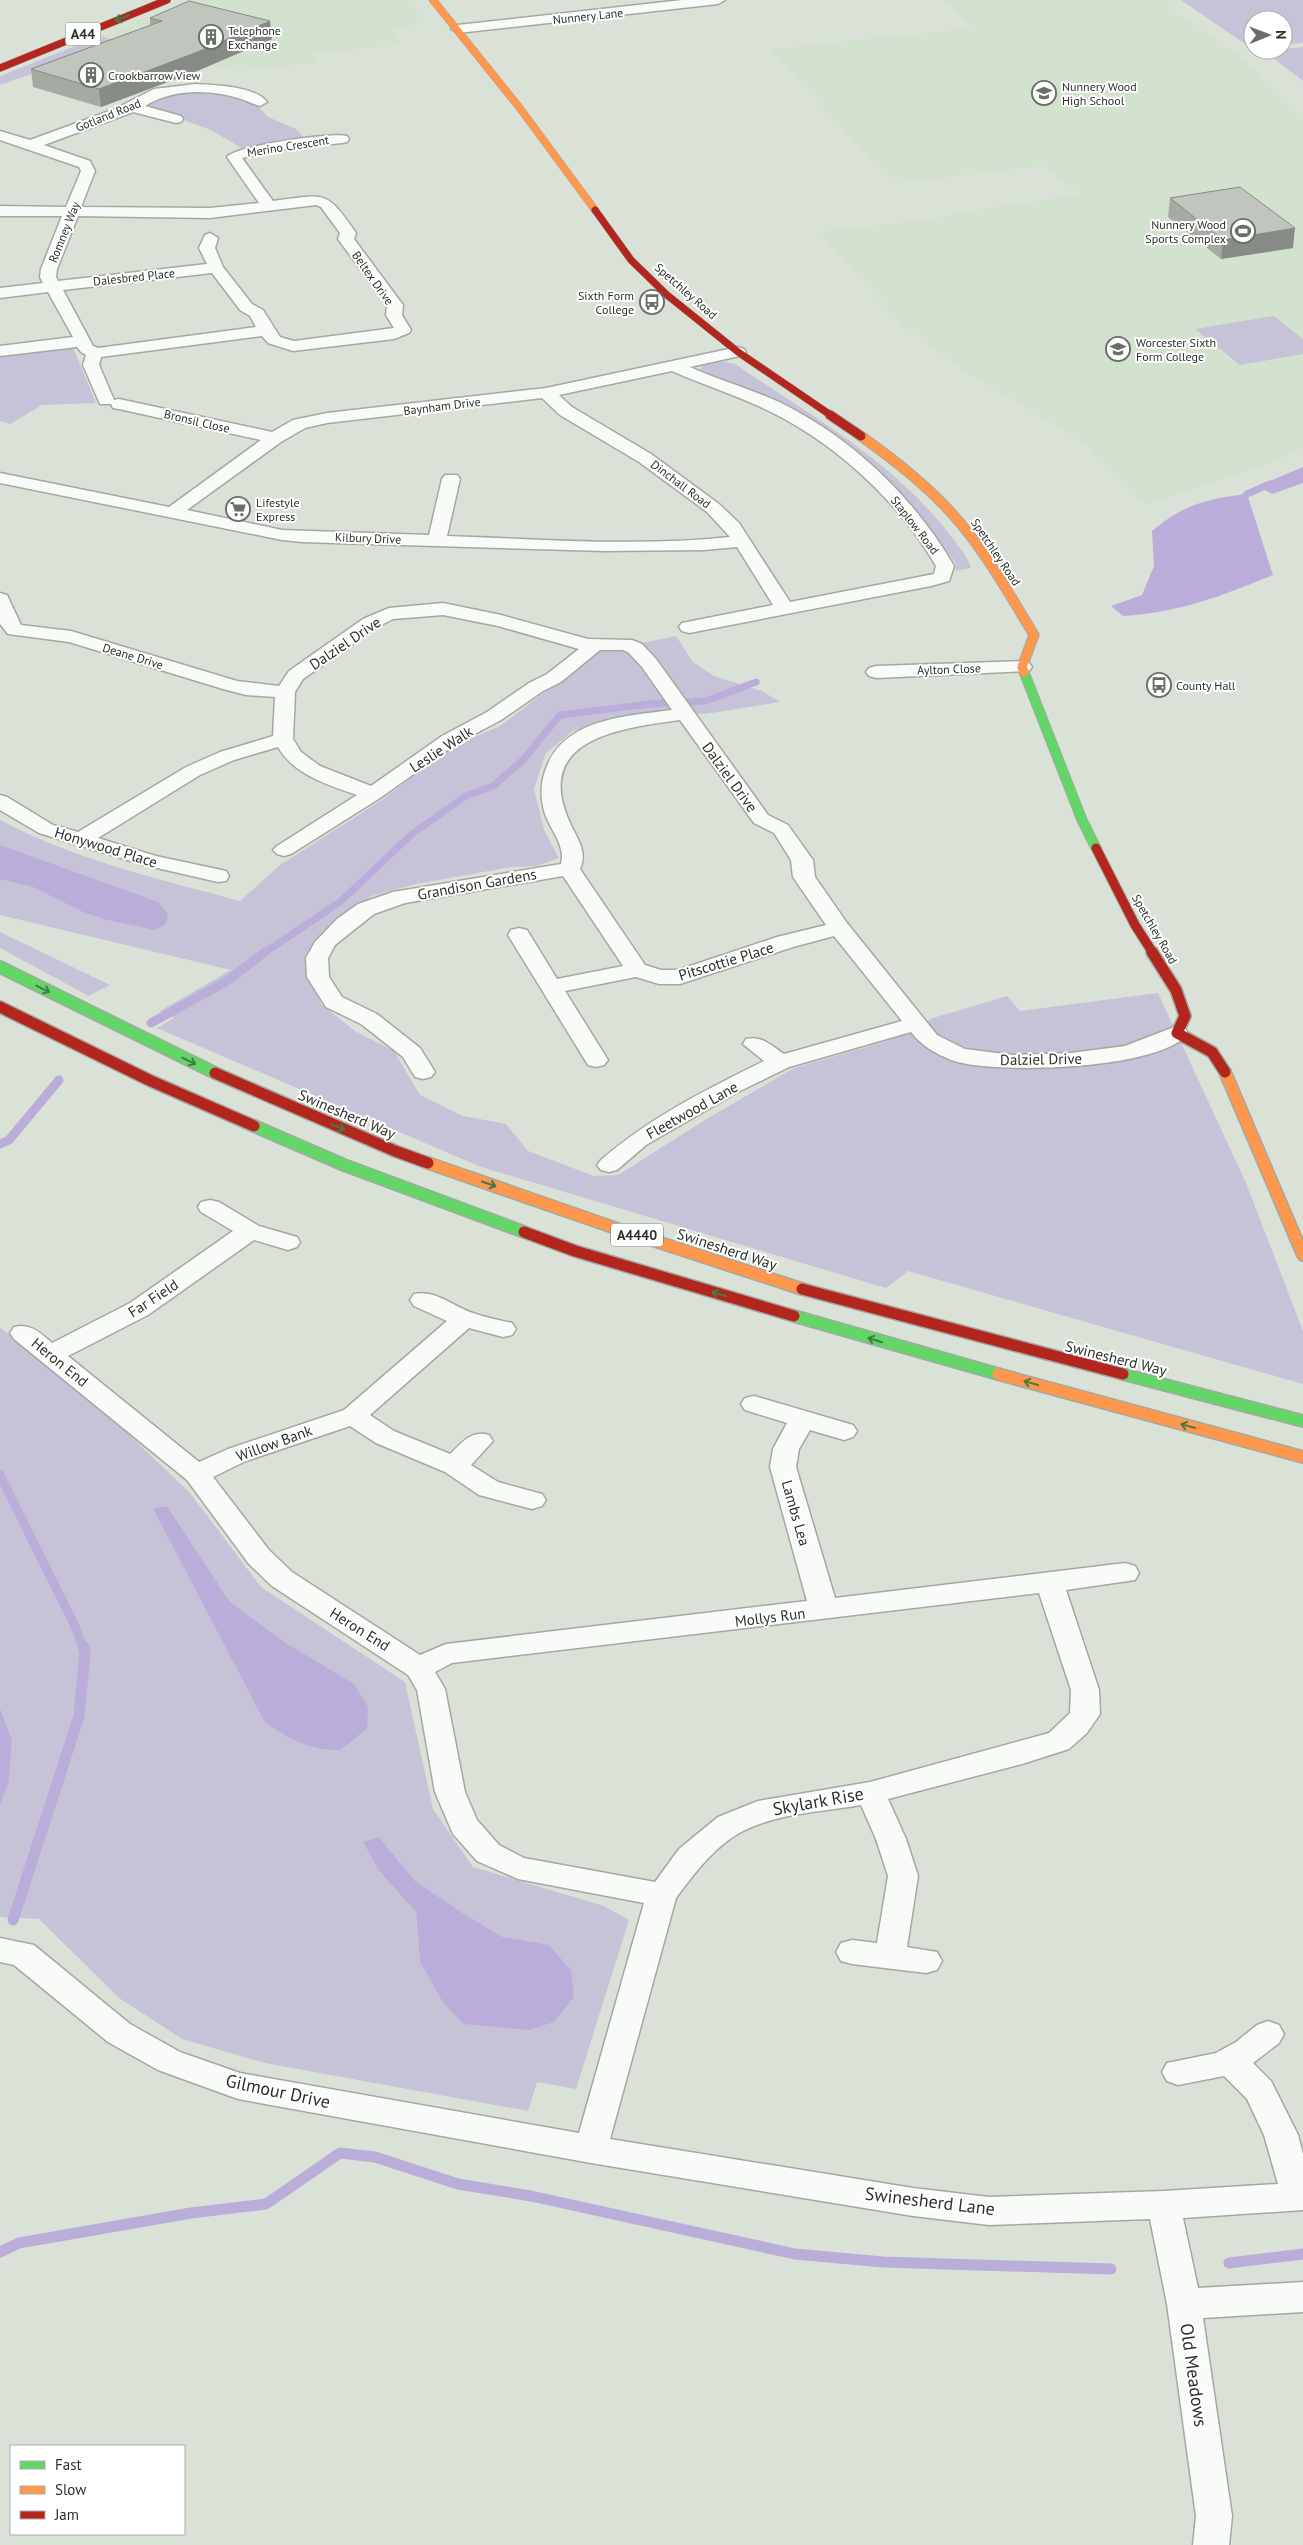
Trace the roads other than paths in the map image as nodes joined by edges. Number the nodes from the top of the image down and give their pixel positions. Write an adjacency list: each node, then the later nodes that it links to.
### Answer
1 (167, 0): 5 (main road, A44, one-way to 5)
2 (433, 0): 4 (main road, Spetchley Road)
3 (718, 0): 4 (street, Nunnery Lane)
4 (458, 29): 22 (main road, Spetchley Road)
5 (0, 68)
6 (260, 102): 7 (street, Gotland Road)
7 (134, 107): 8 (street); 11 (street, Gotland Road)
8 (176, 120)
9 (0, 135): 11 (street, Romney Way)
10 (342, 138): 12 (street, Merino Crescent)
11 (31, 145): 14 (street, Romney Way)
12 (268, 204): 14 (street, Beltex Drive); 19 (street, Beltex Drive)
13 (0, 211): 14 (street, Beltex Drive)
14 (72, 212): 17 (street, Romney Way)
15 (210, 238): 16 (street)
16 (216, 268): 17 (street, Dalesbred Place); 19 (street)
17 (52, 286): 18 (street, Dalesbred Place); 20 (street, Romney Way)
18 (0, 293)
19 (266, 331): 23 (street)
20 (83, 341): 21 (street); 23 (street, Romney Way)
21 (0, 351)
22 (738, 352): 24 (street, Baynham Drive); 37 (main road, Spetchley Road)
23 (96, 354): 26 (street, Bronsil Close)
24 (676, 366): 25 (street, Baynham Drive); 33 (street, Staplow Road)
25 (546, 393): 26 (street, Baynham Drive); 31 (street, Dinchall Road)
26 (275, 438): 29 (street, Baynham Drive)
27 (0, 478): 29 (street, Kilbury Drive)
28 (451, 480): 30 (street)
29 (172, 513): 30 (street, Kilbury Drive)
30 (437, 540): 31 (street, Kilbury Drive)
31 (742, 541): 33 (street, Dinchall Road)
32 (0, 599): 35 (street, Deane Drive)
33 (785, 608): 34 (street, Staplow Road)
34 (689, 627)
35 (7, 632): 39 (street, Deane Drive)
36 (595, 645): 39 (street, Dalziel Drive); 40 (street, Dalziel Drive); 42 (street, Leslie Walk)
37 (1022, 667): 38 (street, Aylton Close); 55 (main road, Spetchley Road)
38 (876, 672)
39 (285, 692): 41 (street)
40 (680, 707): 46 (street); 48 (street, Dalziel Drive)
41 (283, 739): 42 (street); 44 (street)
42 (373, 794): 45 (street, Leslie Walk)
43 (0, 801): 44 (street, Honywood Place)
44 (82, 839): 47 (street, Honywood Place)
45 (284, 850)
46 (569, 868): 51 (street); 59 (street, Grandison Gardens)
47 (218, 876)
48 (839, 928): 51 (street, Pitscottie Place); 54 (street, Dalziel Drive)
49 (519, 935): 52 (street)
50 (0, 967): 73 (main road, Swinesherd Way / A4440, one-way to 73)
51 (637, 970): 52 (street, Pitscottie Place)
52 (553, 986): 57 (street)
53 (0, 1007): 75 (main road, A4440, one-way to 53)
54 (915, 1024): 55 (street, Dalziel Drive); 58 (street, Fleetwood Lane)
55 (1177, 1033): 64 (main road)
56 (754, 1044): 58 (street)
57 (596, 1060)
58 (781, 1062): 60 (street, Fleetwood Lane)
59 (423, 1072)
60 (609, 1165)
61 (210, 1208): 62 (street)
62 (250, 1231): 63 (street); 69 (street, Far Field)
63 (288, 1242)
64 (1303, 1255)
65 (423, 1300): 66 (street)
66 (464, 1319): 67 (street); 71 (street, Willow Bank)
67 (503, 1329)
68 (24, 1332): 69 (street, Heron End)
69 (50, 1356): 80 (street, Heron End)
70 (754, 1404): 72 (street)
71 (353, 1416): 79 (street); 80 (street, Willow Bank)
72 (802, 1419): 74 (street); 84 (street, Lambs Lea)
73 (1303, 1421)
74 (844, 1431)
75 (1210, 1432): 77 (main road, A4440); 78 (main road)
76 (480, 1441): 79 (street)
77 (1303, 1457)
78 (1268, 1460)
79 (454, 1466): 81 (street)
80 (196, 1474): 85 (street, Heron End)
81 (532, 1500)
82 (1125, 1573): 83 (street, Mollys Run)
83 (1050, 1583): 84 (street, Mollys Run); 86 (street, Skylark Rise)
84 (824, 1610): 85 (street, Mollys Run)
85 (418, 1668): 87 (street, Heron End)
86 (870, 1793): 87 (street, Skylark Rise); 90 (street)
87 (662, 1895): 95 (street, Skylark Rise)
88 (0, 1950): 95 (street, Gilmour Drive)
89 (852, 1952): 90 (street)
90 (890, 1957): 91 (street)
91 (926, 1961)
92 (1268, 2034): 93 (street)
93 (1230, 2061): 94 (street); 96 (street)
94 (1178, 2072)
95 (591, 2149): 97 (street, Swinesherd Lane)
96 (1300, 2196): 97 (street, Swinesherd Lane)
97 (1164, 2205): 99 (street, Old Meadows)
98 (1303, 2297): 99 (street)
99 (1184, 2304): 100 (street, Old Meadows)
100 (1211, 2545)

